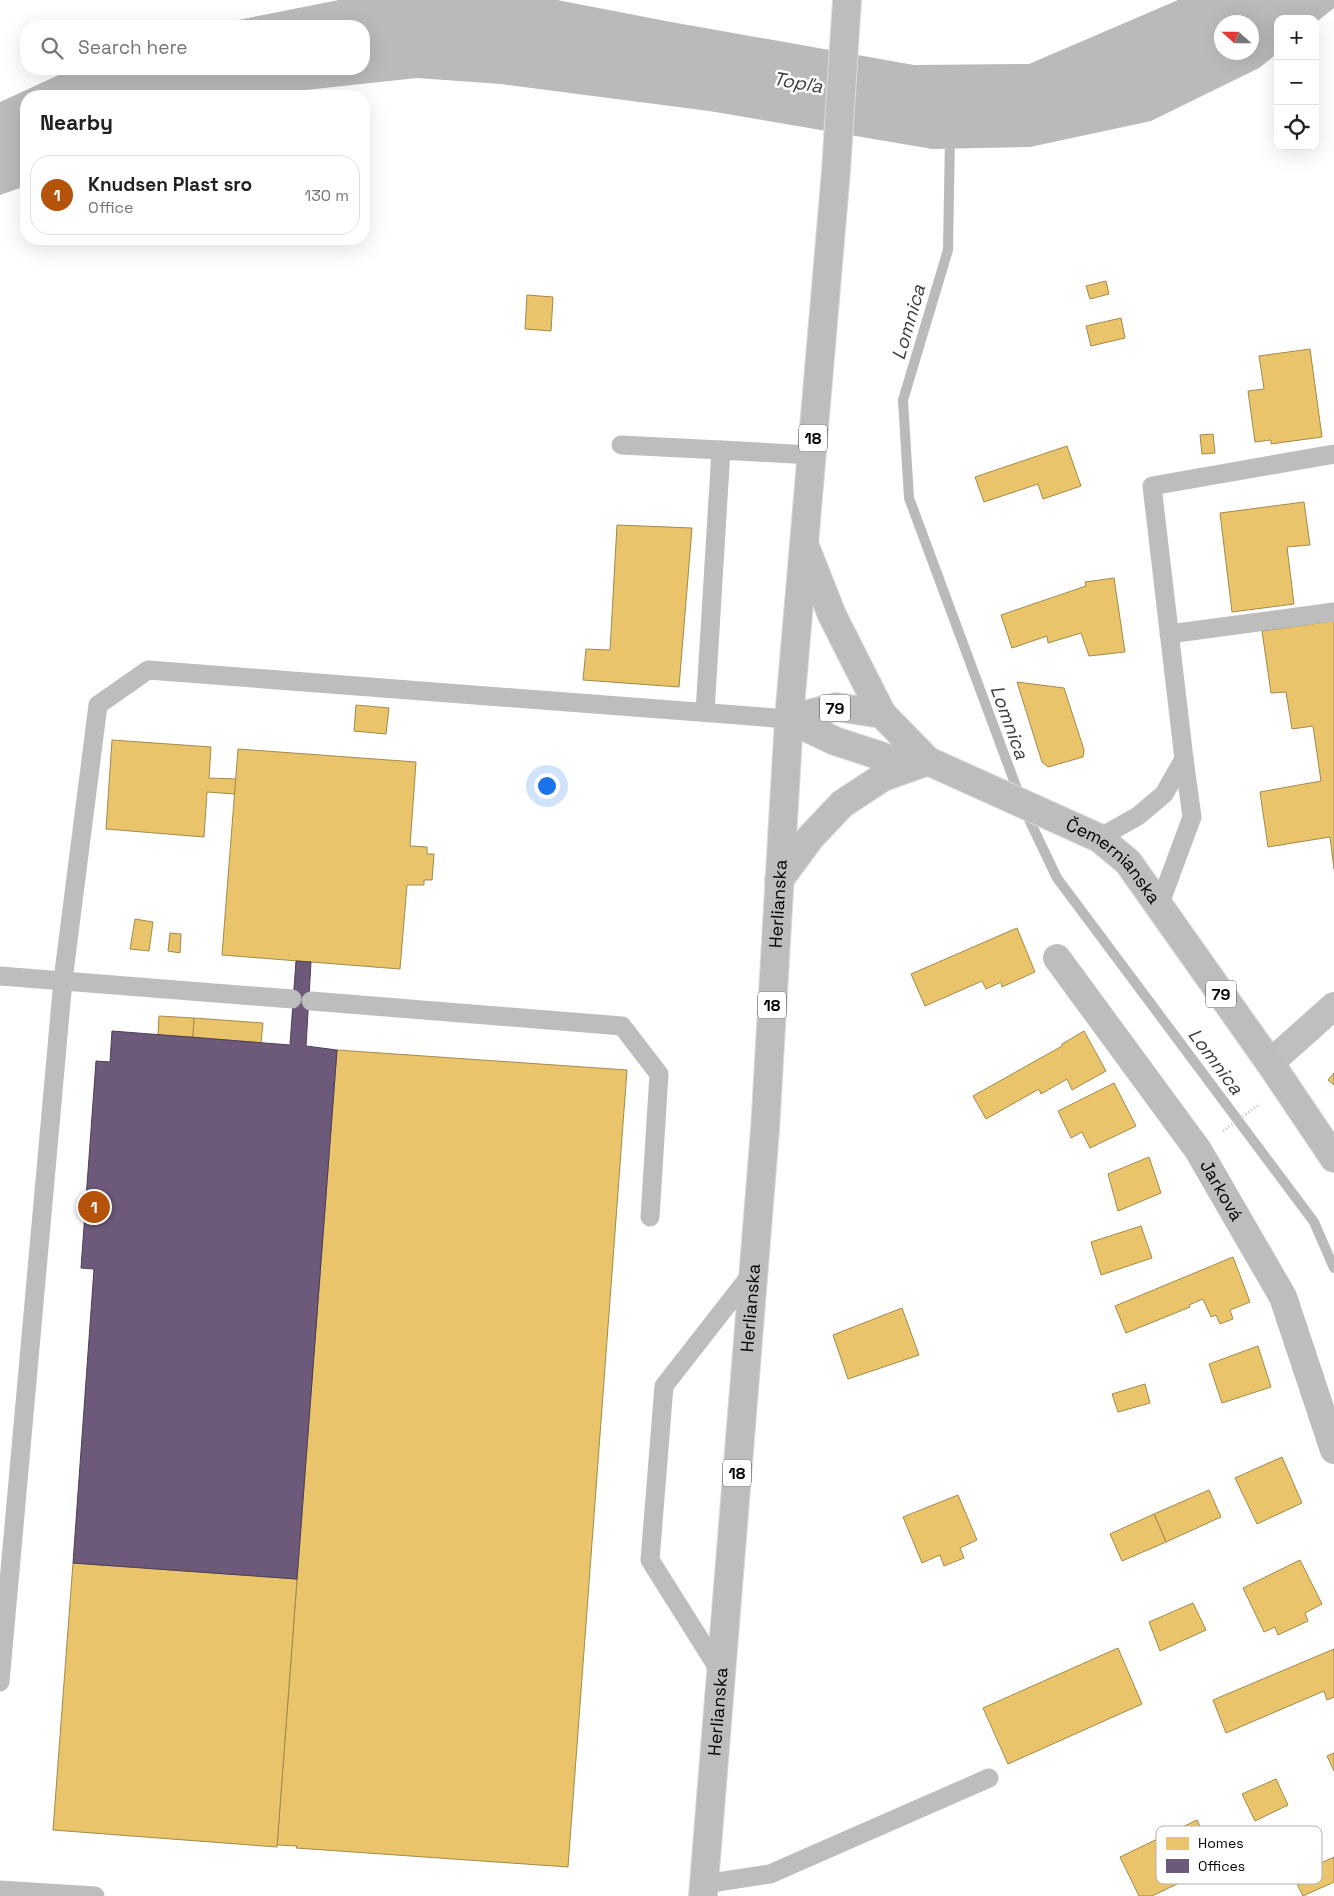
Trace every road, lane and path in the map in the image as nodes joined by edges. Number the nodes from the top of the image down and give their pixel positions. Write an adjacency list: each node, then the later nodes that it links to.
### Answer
1 (846, 0): 5 (main road, 18)
2 (621, 445): 3 (lane)
3 (721, 450): 5 (lane); 9 (lane)
4 (1334, 454): 8 (lane)
5 (811, 455): 6 (main road, 18)
6 (804, 543): 10 (main road, Čemernianska); 11 (main road, 18)
7 (1334, 612): 8 (lane)
8 (1169, 634): 12 (lane)
9 (705, 712): 11 (lane); 19 (lane)
10 (882, 714): 11 (main road, 79); 13 (main road, Čemernianska / 79)
11 (789, 719): 13 (main road); 15 (main road, Herlianska / 18)
12 (1184, 759): 14 (lane); 16 (lane)
13 (928, 761): 14 (main road, Čemernianska / 79); 15 (main road)
14 (1099, 838): 16 (main road, Čemernianska / 79)
15 (779, 880): 28 (main road, Herlianska / 18)
16 (1159, 906): 23 (main road, Čemernianska / 79)
17 (1058, 958): 29 (main road, Jarková)
18 (0, 976): 19 (lane)
19 (63, 980): 20 (lane); 31 (lane)
20 (292, 999)
21 (311, 1001): 27 (lane)
22 (1334, 1006): 23 (street)
23 (1270, 1063): 26 (main road, Čemernianska / 79)
24 (1258, 1105): 25 (path)
25 (1221, 1133)
26 (1334, 1158)
27 (650, 1217)
28 (753, 1272): 30 (main road, Herlianska / 18); 30 (lane)
29 (1334, 1450)
30 (721, 1674): 34 (main road, Herlianska / 18)
31 (0, 1682)
32 (989, 1778): 34 (lane)
33 (0, 1890): 35 (lane)
34 (703, 1890)
35 (95, 1896)

